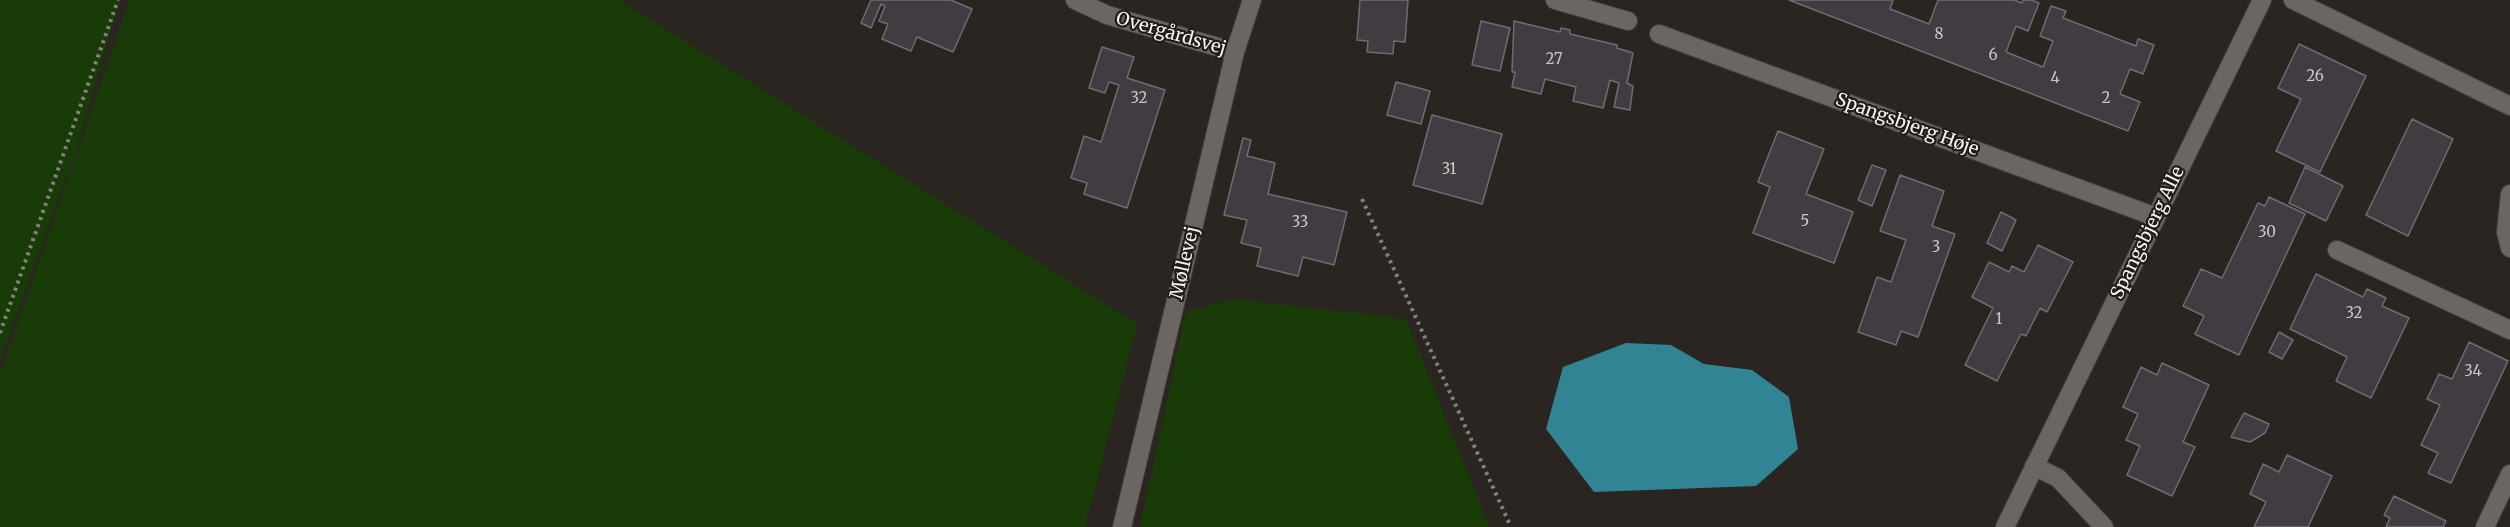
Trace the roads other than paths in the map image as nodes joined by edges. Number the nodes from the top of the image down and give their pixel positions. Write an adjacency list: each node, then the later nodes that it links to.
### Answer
1 (1075, 0): 8 (street, Overgårdsvej)
2 (1252, 0): 8 (street, Møllevej)
3 (1555, 0): 6 (street)
4 (2262, 0): 11 (street, Spangsbjerg Alle)
5 (2293, 0): 9 (street)
6 (1628, 21)
7 (1659, 34): 11 (street, Spangsbjerg Høje)
8 (1235, 52): 17 (street, Møllevej)
9 (2510, 106)
10 (2510, 194): 12 (street)
11 (2156, 217): 15 (street, Spangsbjerg Alle)
12 (2510, 248)
13 (2337, 250): 14 (street)
14 (2510, 330)
15 (2034, 466): 18 (street, Spangsbjerg Alle); 19 (street)
16 (2510, 474): 20 (street)
17 (1122, 527)
18 (2005, 527)
19 (2104, 527)
20 (2485, 527)

